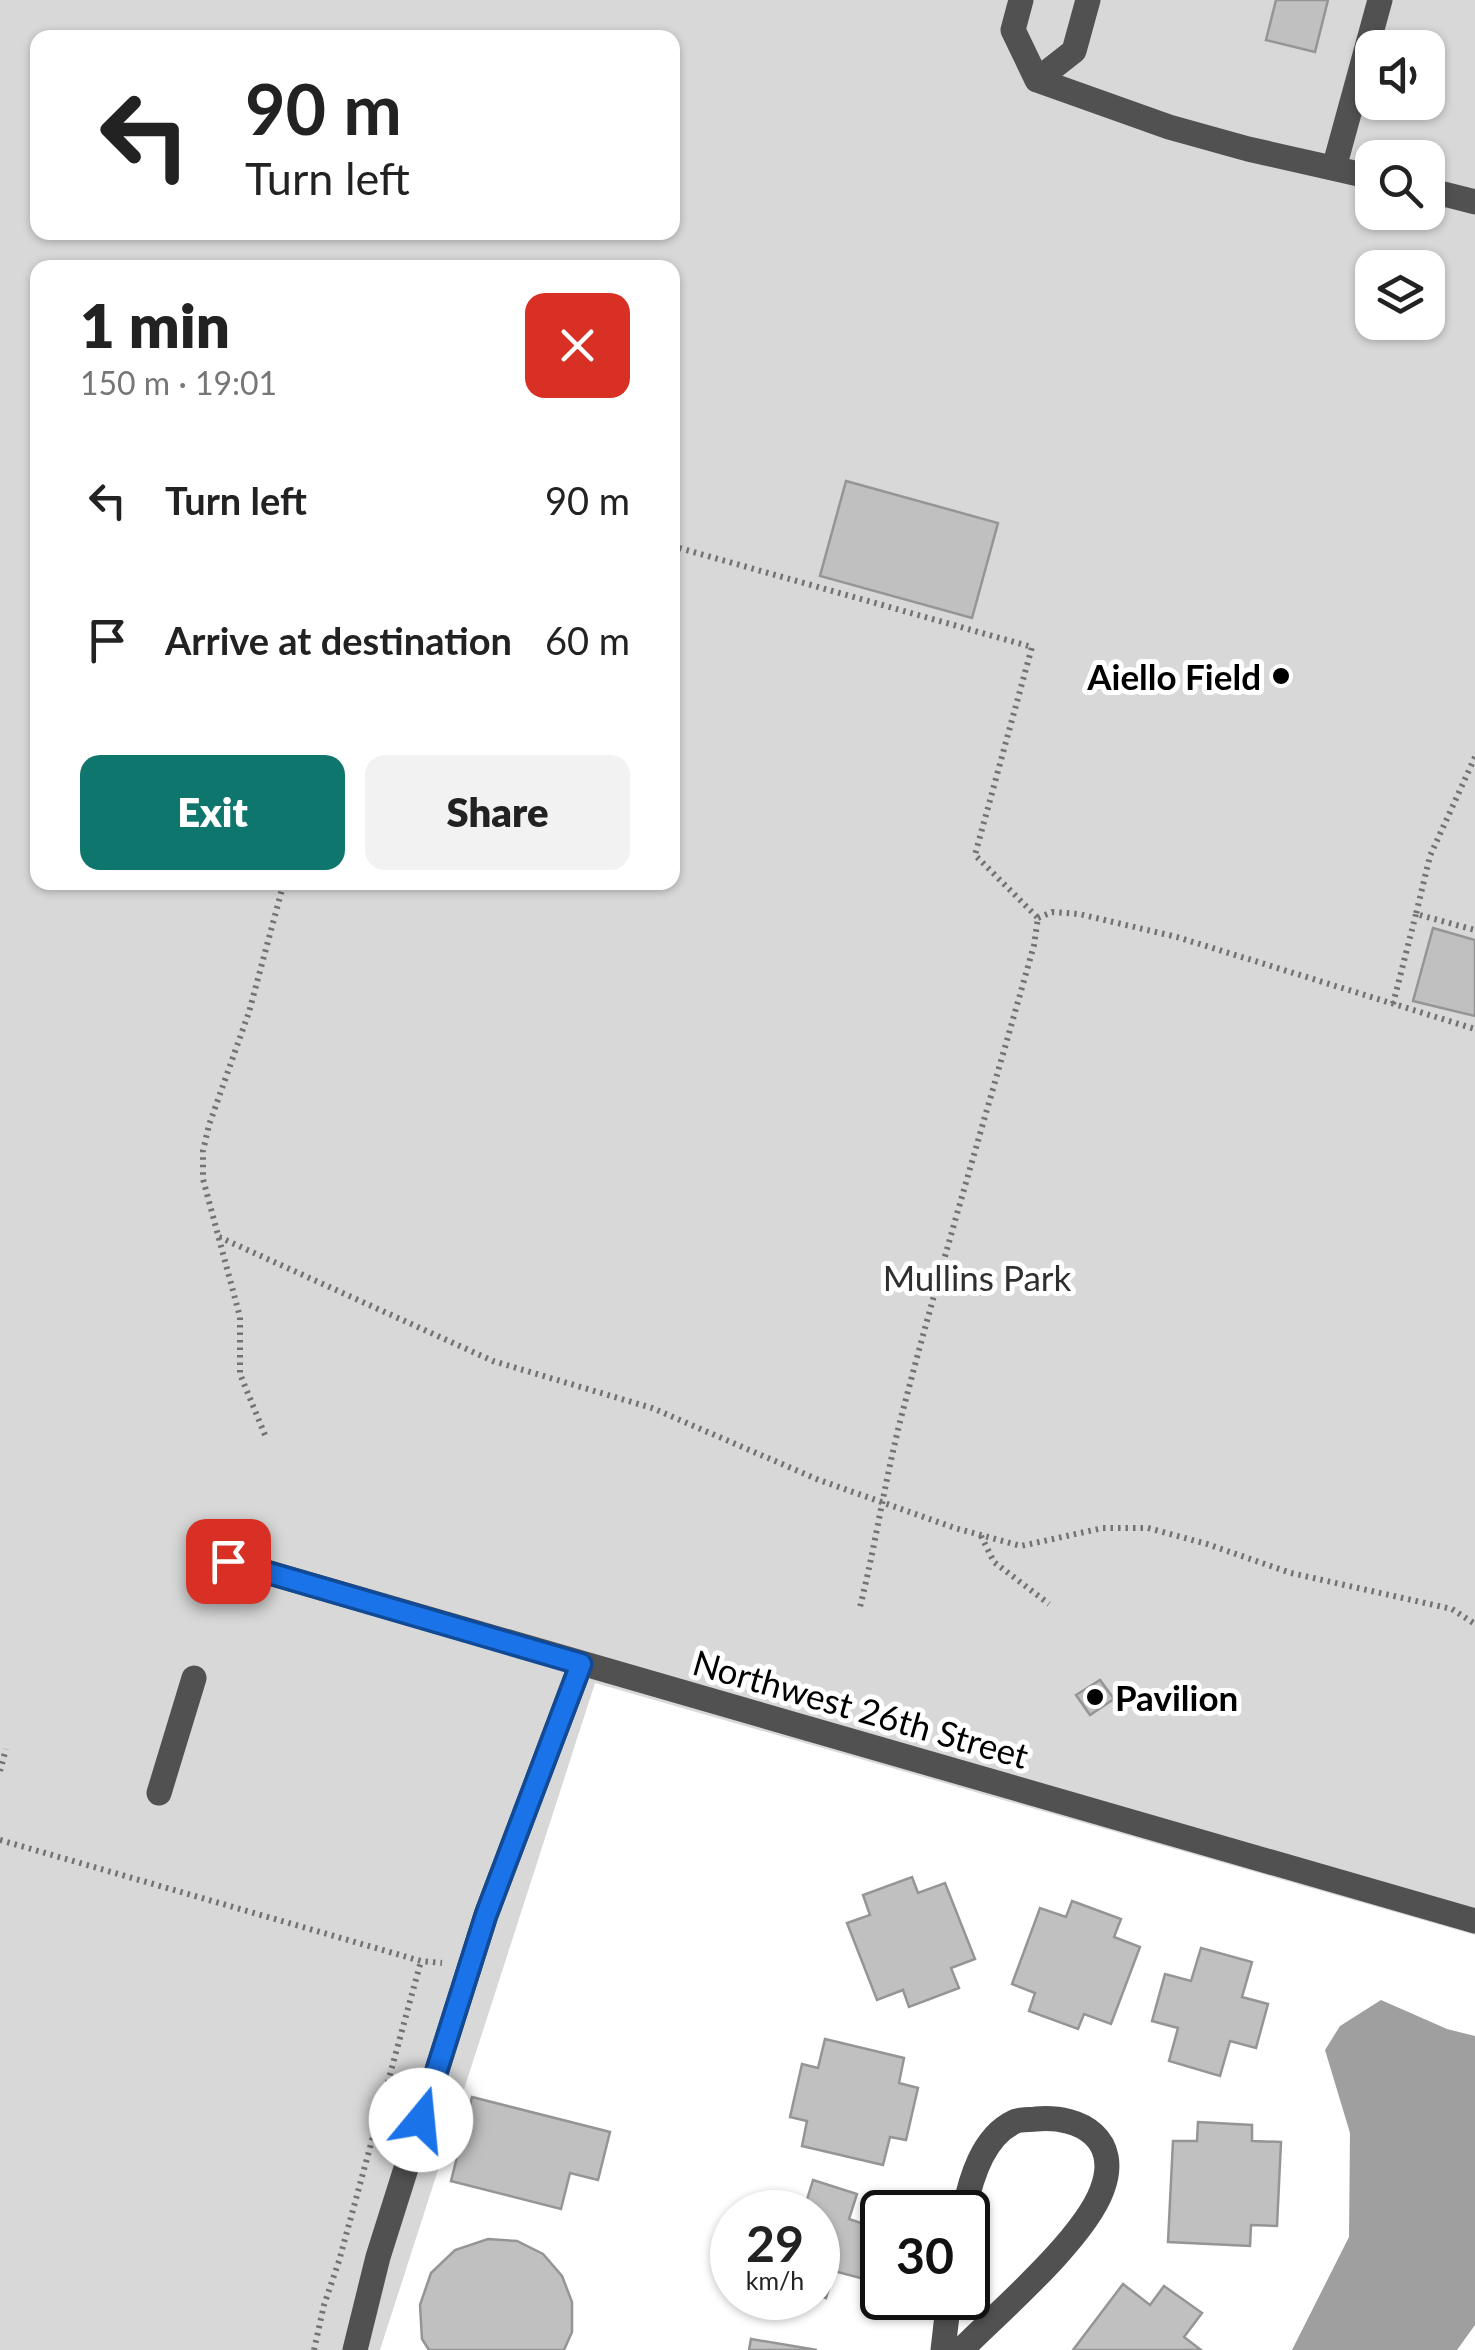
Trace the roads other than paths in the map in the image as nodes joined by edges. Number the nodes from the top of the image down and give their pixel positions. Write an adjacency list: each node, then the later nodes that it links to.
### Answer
1 (1021, 0): 4 (street)
2 (1088, 0): 4 (street)
3 (1380, 0): 5 (street)
4 (1037, 80): 5 (street)
5 (1334, 168): 6 (street)
6 (1355, 173)
7 (1445, 194): 8 (street)
8 (1475, 202)
9 (228, 1561): 10 (street, Northwest 26th Street)
10 (581, 1664): 13 (street, Northwest 26th Street); 16 (street)
11 (194, 1678): 12 (street)
12 (158, 1793)
13 (1475, 1921)
14 (968, 2190): 18 (street)
15 (946, 2320): 17 (street)
16 (355, 2350)
17 (943, 2350)
18 (961, 2350)

